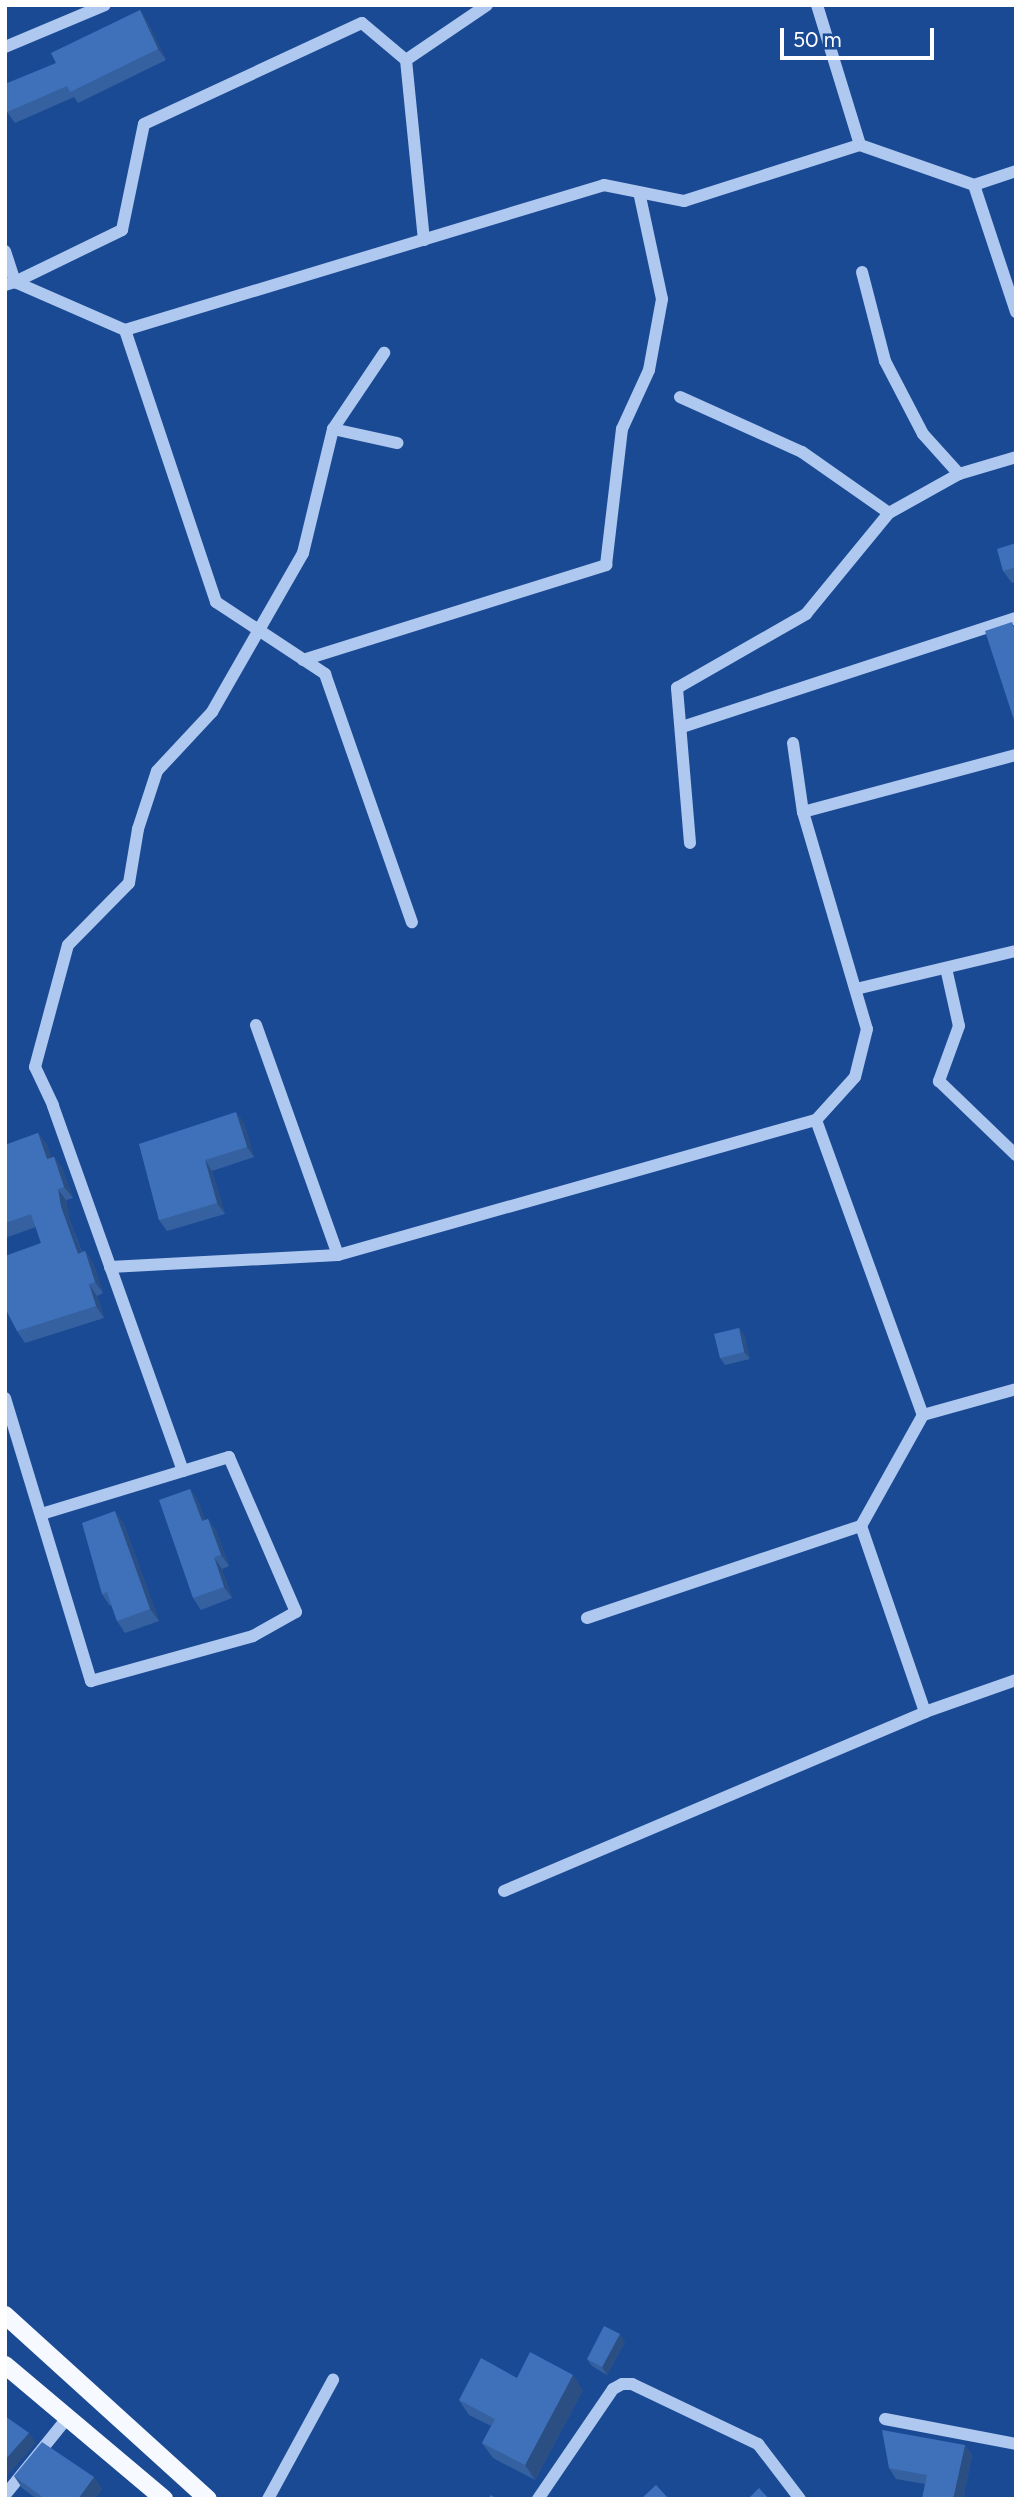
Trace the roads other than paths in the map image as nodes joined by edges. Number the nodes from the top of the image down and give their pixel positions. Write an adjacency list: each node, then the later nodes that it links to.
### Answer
1 (105, 5): 4 (street)
2 (487, 5): 5 (street)
3 (817, 5): 6 (street)
4 (5, 47)
5 (406, 60): 10 (street); 13 (street)
6 (860, 145): 8 (street); 9 (street)
7 (1016, 171): 8 (street)
8 (974, 185): 14 (street)
9 (639, 192): 10 (street); 25 (street)
10 (425, 240): 15 (street)
11 (5, 251): 13 (street)
12 (862, 272): 21 (street)
13 (10, 284): 15 (street)
14 (1016, 312)
15 (125, 330): 24 (street)
16 (384, 353): 18 (street)
17 (680, 397): 22 (street)
18 (333, 429): 19 (street); 24 (street)
19 (397, 443)
20 (1016, 457): 21 (street)
21 (958, 474): 22 (street)
22 (889, 513): 26 (street)
23 (1016, 618): 26 (street)
24 (260, 631): 25 (street); 39 (street)
25 (303, 660): 31 (street)
26 (682, 727): 30 (street)
27 (793, 743): 29 (street)
28 (1016, 755): 29 (street)
29 (803, 812): 34 (street)
30 (690, 844)
31 (412, 922)
32 (1016, 951): 33 (street)
33 (946, 968): 34 (street); 37 (street)
34 (856, 989): 36 (street)
35 (256, 1025): 38 (street)
36 (816, 1121): 38 (street); 42 (street)
37 (1016, 1155)
38 (338, 1255): 39 (street)
39 (110, 1267): 43 (street)
40 (1016, 1389): 42 (street)
41 (5, 1398): 44 (street)
42 (923, 1415): 45 (street)
43 (183, 1471): 44 (street); 44 (street)
44 (41, 1514)
45 (861, 1526): 46 (street); 48 (street)
46 (587, 1618)
47 (1016, 1680): 48 (street)
48 (925, 1712): 49 (street)
49 (504, 1891)
50 (5, 2315): 58 (main road)
51 (5, 2365): 53 (main road)
52 (333, 2380): 59 (street)
53 (68, 2417): 56 (street); 57 (main road)
54 (885, 2419): 55 (street)
55 (1016, 2444)
56 (5, 2495)
57 (164, 2499)
58 (208, 2499)
59 (268, 2499)
60 (538, 2499): 61 (street)
61 (800, 2499)

